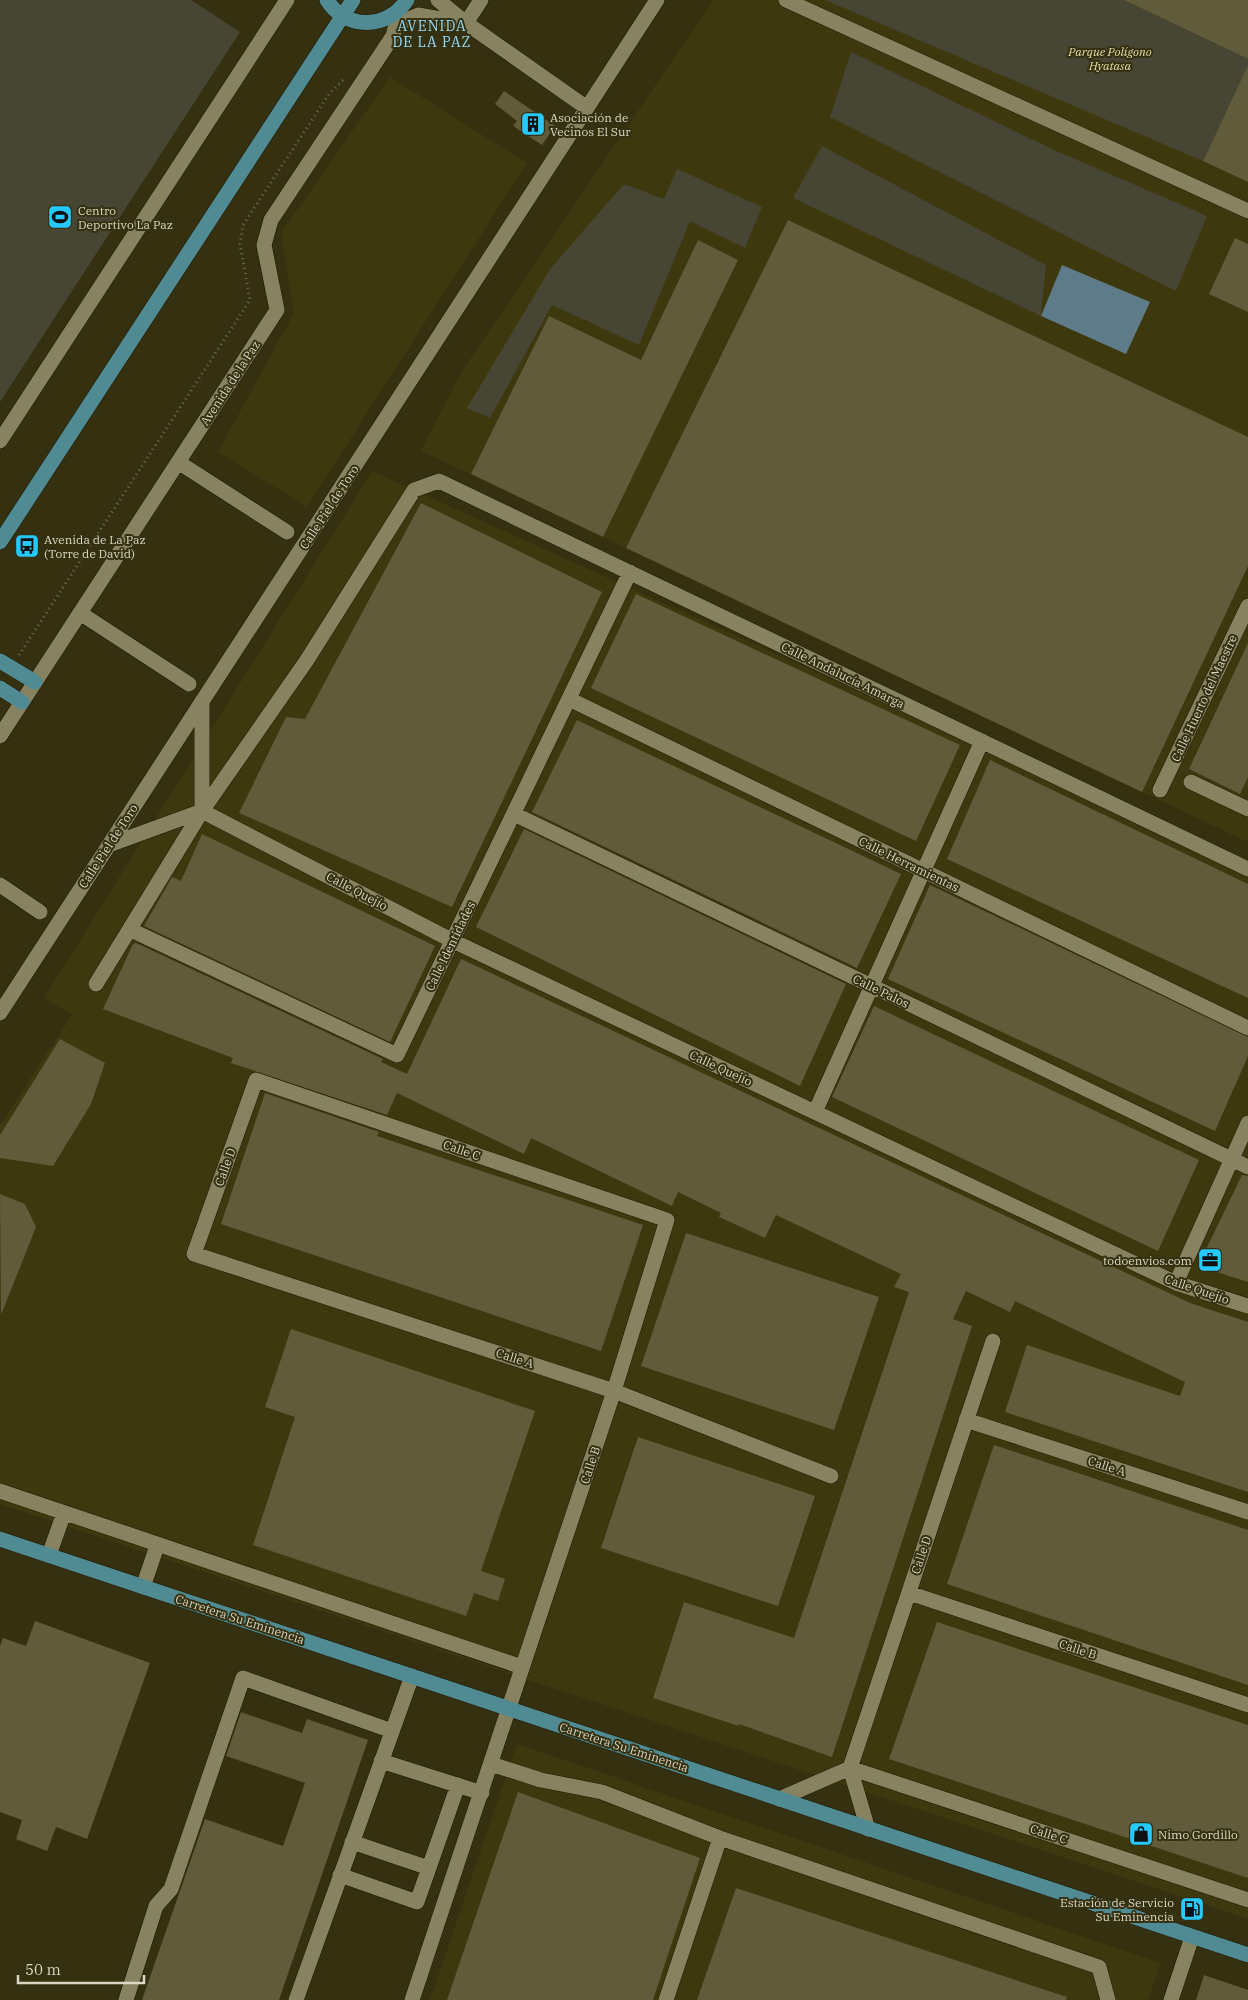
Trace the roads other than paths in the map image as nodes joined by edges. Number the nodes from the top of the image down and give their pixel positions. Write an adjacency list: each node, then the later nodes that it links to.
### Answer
1 (287, 0): 14 (street)
2 (327, 0): 9 (main road)
3 (353, 0): 9 (main road)
4 (407, 0): 10 (main road)
5 (438, 0): 11 (street)
6 (481, 0): 11 (street)
7 (657, 0): 12 (street, Calle Piel de Toro)
8 (786, 0): 13 (street)
9 (343, 16): 10 (main road); 17 (main road)
10 (394, 20): 11 (street); 15 (street, Avenida de la Paz)
11 (466, 23): 12 (street)
12 (587, 108): 26 (street, Calle Piel de Toro)
13 (1248, 211)
14 (0, 441)
15 (178, 462): 16 (street); 20 (street, Avenida de la Paz)
16 (287, 532)
17 (0, 542)
18 (630, 572): 25 (street, Calle Identidades); 29 (street, Calle Andalucía Amarga); 33 (street, Calle Andalucía Amarga)
19 (1248, 606): 31 (street, Calle Huerto del Maestre)
20 (80, 613): 22 (street, Avenida de la Paz); 23 (street)
21 (6, 664): 22 (main road)
22 (35, 682): 27 (street, Avenida de la Paz)
23 (189, 684)
24 (0, 688): 27 (main road)
25 (569, 699): 34 (street, Calle Identidades); 37 (street, Calle Herramientas)
26 (202, 701): 33 (street); 35 (street, Calle Piel de Toro)
27 (22, 702): 28 (street, Avenida de la Paz)
28 (0, 736)
29 (982, 741): 36 (street, Calle Andalucía Amarga); 37 (street)
30 (1191, 782): 32 (street)
31 (1160, 790)
32 (1247, 806)
33 (202, 811): 35 (street); 40 (street); 41 (street, Calle Quejío)
34 (514, 814): 41 (street, Calle Identidades); 43 (street, Calle Palos)
35 (109, 845): 44 (street, Calle Piel de Toro)
36 (1248, 869)
37 (924, 871): 43 (street); 45 (street, Calle Herramientas)
38 (0, 885): 39 (street)
39 (40, 912)
40 (131, 930): 41 (street, Calle Identidades); 42 (street)
41 (453, 941): 47 (street, Calle Quejío)
42 (96, 984)
43 (872, 986): 47 (street); 49 (street, Calle Palos)
44 (0, 1013)
45 (1248, 1028)
46 (256, 1080): 51 (street, Calle C); 52 (street, Calle D)
47 (815, 1112): 53 (street, Calle Quejío)
48 (1248, 1123): 49 (street)
49 (1232, 1160): 50 (street, Calle Palos); 53 (street)
50 (1248, 1168)
51 (667, 1220): 56 (street, Calle B)
52 (194, 1254): 56 (street, Calle A)
53 (1176, 1284): 54 (street, Calle Quejío)
54 (1248, 1306)
55 (993, 1341): 57 (street, Calle D)
56 (614, 1391): 58 (street, Calle A); 67 (street, Calle B)
57 (966, 1420): 60 (street, Calle A); 66 (street, Calle D)
58 (831, 1476)
59 (0, 1491): 61 (street)
60 (1248, 1512)
61 (64, 1513): 63 (street); 64 (street)
62 (0, 1539): 64 (main road, Carretera Su Eminencia)
63 (157, 1546): 65 (street); 67 (street)
64 (49, 1555): 65 (main road, Carretera Su Eminencia)
65 (143, 1587): 68 (main road, Carretera Su Eminencia)
66 (909, 1593): 69 (street, Calle B); 74 (street, Calle D)
67 (522, 1667): 70 (street, Calle B)
68 (412, 1676): 70 (main road, Carretera Su Eminencia); 71 (street)
69 (1248, 1705)
70 (509, 1709): 73 (street, Calle B); 77 (main road, Carretera Su Eminencia)
71 (392, 1731): 72 (street); 86 (street)
72 (381, 1761): 75 (street); 80 (street)
73 (491, 1764): 76 (street, Calle B); 79 (street)
74 (850, 1768): 77 (street); 78 (street); 83 (street, Calle C)
75 (458, 1786): 76 (street); 81 (street)
76 (482, 1793): 88 (street, Calle B)
77 (779, 1799): 78 (main road, Carretera Su Eminencia)
78 (868, 1829): 84 (main road, Carretera Su Eminencia)
79 (720, 1838): 89 (street); 90 (street)
80 (352, 1842): 81 (street); 82 (street)
81 (429, 1868): 82 (street)
82 (340, 1875): 87 (street)
83 (1248, 1900)
84 (1192, 1937): 85 (main road, Carretera Su Eminencia); 91 (street)
85 (1248, 1956)
86 (126, 2000)
87 (296, 2000)
88 (412, 2000)
89 (666, 2000)
90 (1108, 2000)
91 (1171, 2000)

